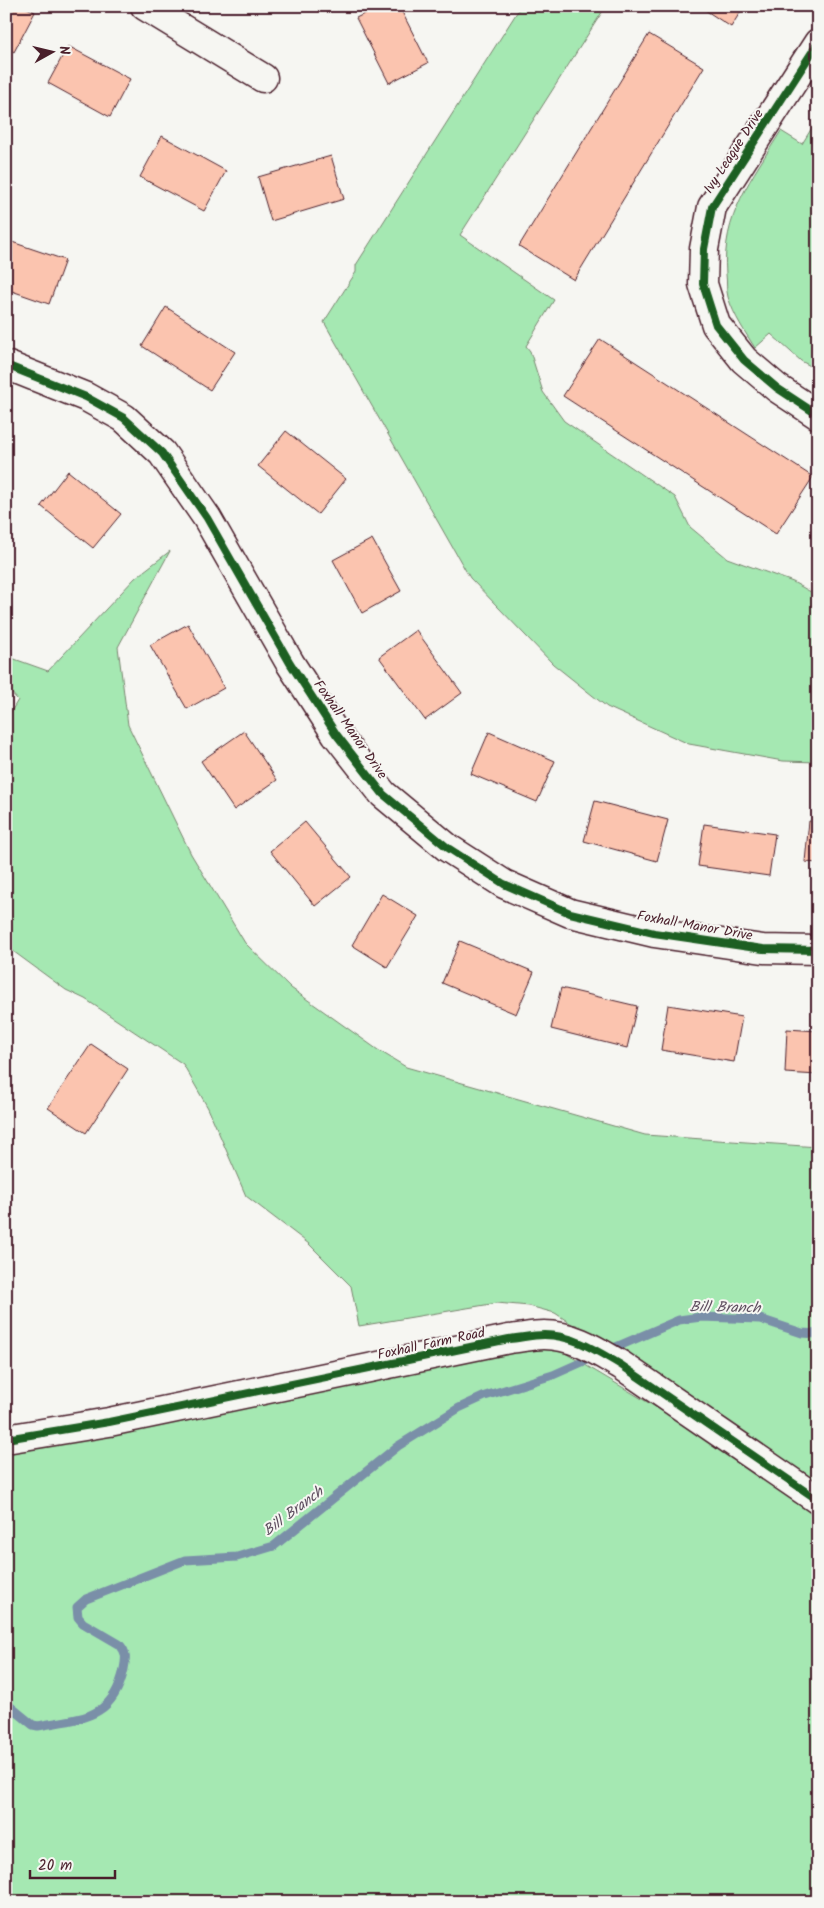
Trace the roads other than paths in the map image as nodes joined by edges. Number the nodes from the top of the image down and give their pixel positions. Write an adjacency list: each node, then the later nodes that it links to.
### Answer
1 (145, 6): 3 (street)
2 (818, 43): 5 (street, Ivy League Drive)
3 (263, 78)
4 (6, 365): 6 (street, Foxhall Manor Drive)
5 (818, 415)
6 (818, 950)
7 (6, 1439): 8 (street, Foxhall Farm Road)
8 (818, 1500)

